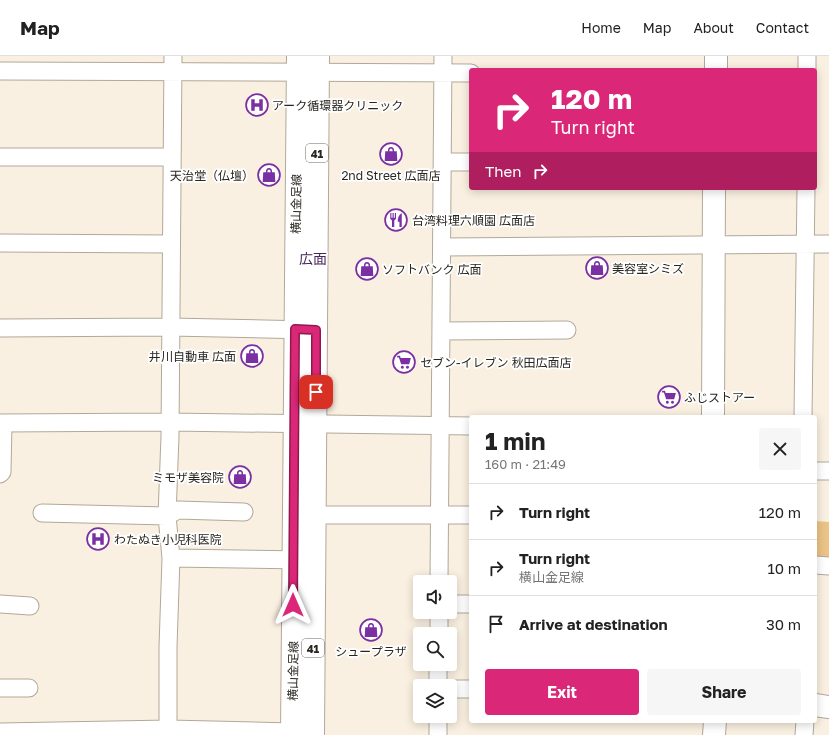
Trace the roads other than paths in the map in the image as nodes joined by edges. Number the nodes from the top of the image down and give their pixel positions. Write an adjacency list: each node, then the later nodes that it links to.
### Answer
1 (716, 56): 6 (main road)
2 (807, 56): 7 (street)
3 (172, 64): 4 (street); 8 (street); 11 (street)
4 (308, 64): 5 (street); 24 (main road, 横山金足線 / 41); 25 (main road, 横山金足線 / 41)
5 (443, 64): 9 (street); 12 (street)
6 (716, 68)
7 (806, 68)
8 (0, 71)
9 (469, 72)
10 (0, 156): 11 (street)
11 (171, 157): 17 (street)
12 (443, 162): 13 (street); 21 (street)
13 (469, 162)
14 (714, 190): 20 (main road)
15 (806, 190): 18 (street)
16 (0, 243): 17 (street)
17 (171, 244): 22 (street)
18 (806, 244): 19 (street); 20 (street); 29 (street)
19 (829, 244)
20 (714, 245): 21 (street); 28 (main road)
21 (442, 246): 27 (street)
22 (170, 327): 23 (street); 24 (street); 30 (street)
23 (0, 328)
24 (295, 329): 25 (street); 32 (main road, 横山金足線 / 41)
25 (316, 330): 32 (main road, 横山金足線 / 41)
26 (567, 330): 27 (street)
27 (441, 331): 33 (street)
28 (713, 415)
29 (803, 415)
30 (170, 422): 31 (street); 32 (street); 43 (street)
31 (2, 423): 37 (street)
32 (305, 423): 33 (street); 40 (main road, 横山金足線 / 41)
33 (440, 426): 34 (street); 41 (street)
34 (469, 426)
35 (817, 471): 36 (street)
36 (829, 471)
37 (0, 474)
38 (244, 512): 43 (street)
39 (42, 513): 43 (street)
40 (304, 515): 41 (street); 45 (main road, 横山金足線 / 41)
41 (440, 515): 42 (street); 48 (street)
42 (469, 515)
43 (167, 516): 44 (street)
44 (171, 558): 45 (street); 63 (street)
45 (304, 560): 64 (main road, 横山金足線 / 41); 65 (main road, 横山金足線 / 41)
46 (817, 565): 47 (street)
47 (829, 566)
48 (439, 575)
49 (0, 604): 52 (street)
50 (457, 604): 51 (street)
51 (469, 604)
52 (30, 606)
53 (0, 688): 54 (street)
54 (29, 688)
55 (457, 689): 56 (street)
56 (469, 689)
57 (817, 705): 58 (main road)
58 (829, 707)
59 (438, 723): 66 (street)
60 (715, 723): 67 (main road)
61 (805, 723): 68 (street)
62 (0, 732): 63 (street)
63 (168, 732): 64 (street)
64 (292, 733)
65 (313, 735)
66 (438, 735)
67 (714, 735)
68 (804, 735)

